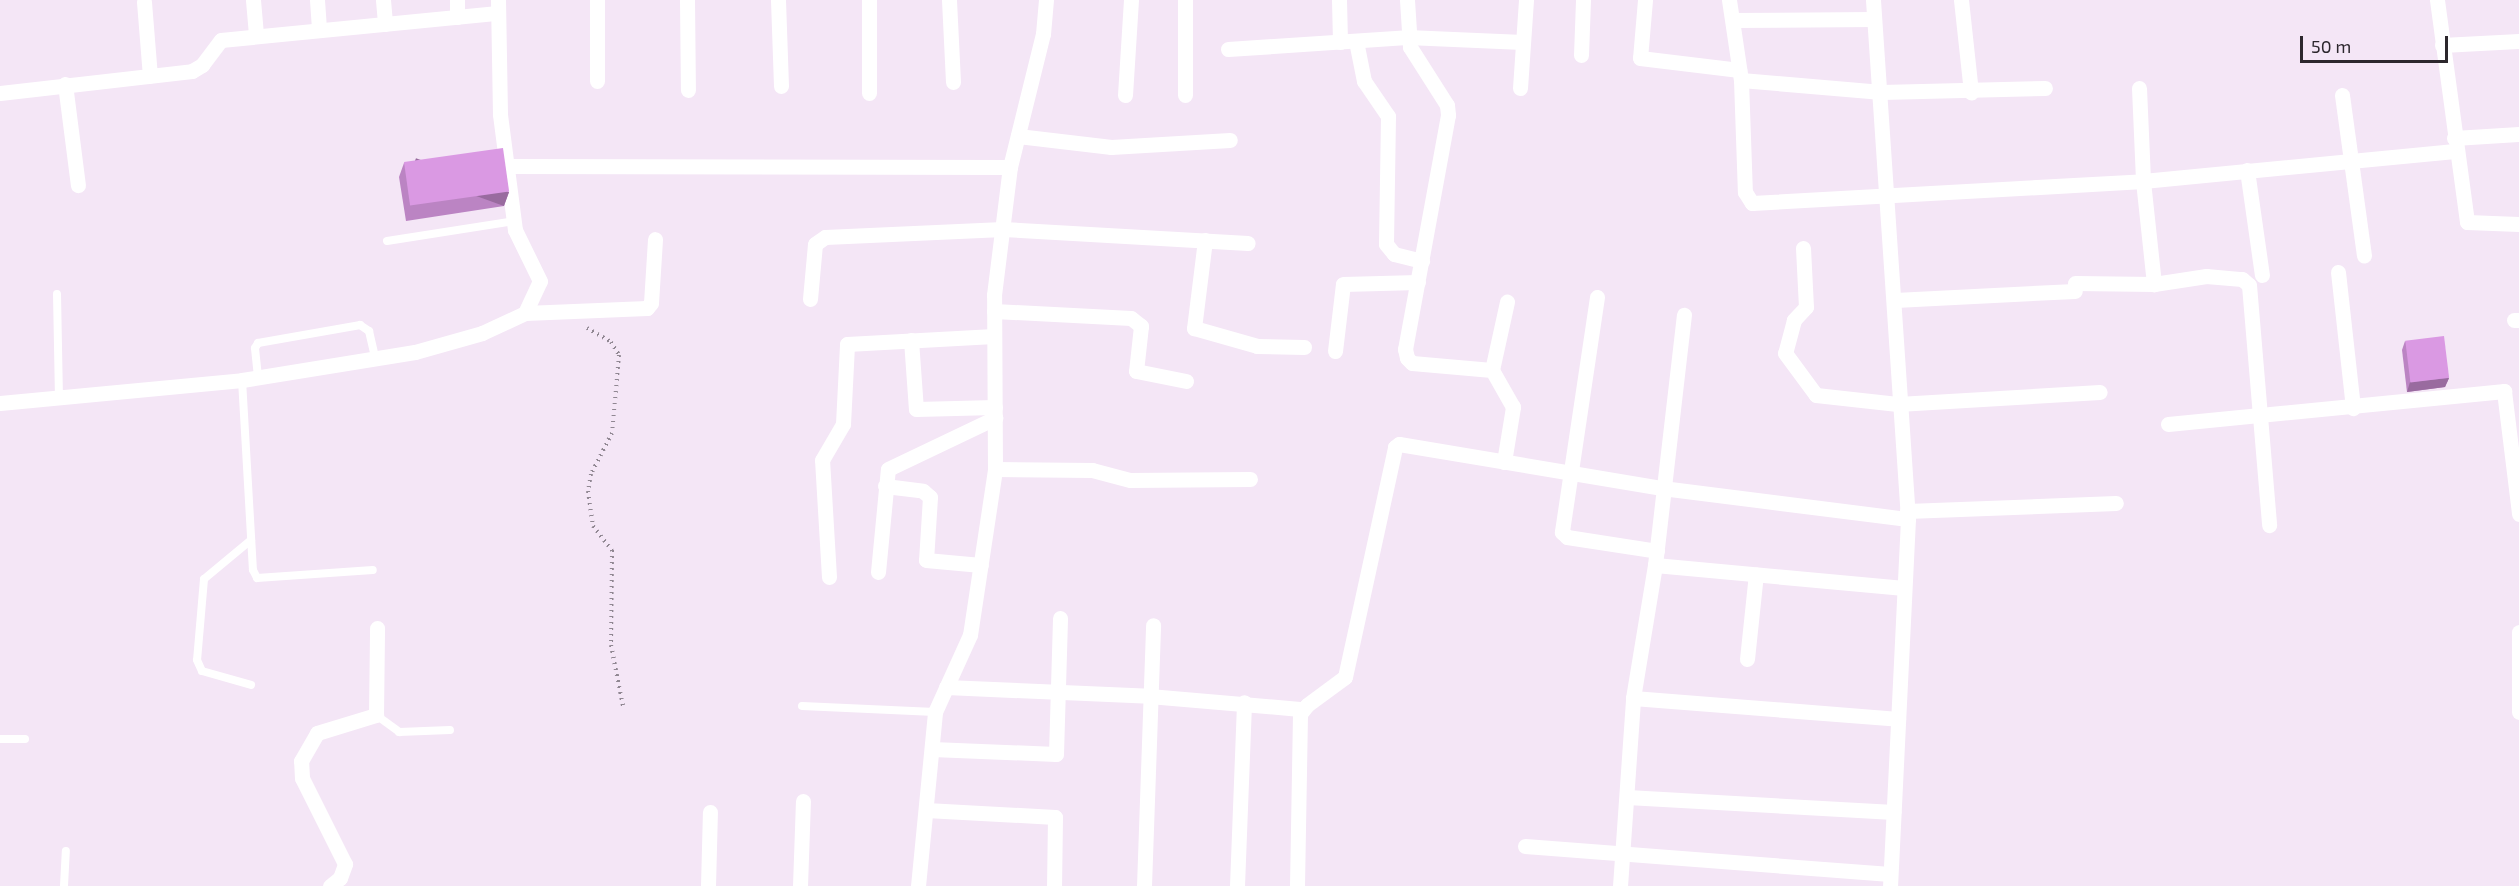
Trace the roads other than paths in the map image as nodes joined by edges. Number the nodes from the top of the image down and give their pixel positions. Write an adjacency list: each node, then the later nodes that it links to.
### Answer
1 (253, 0): 29 (street)
2 (317, 0): 28 (street)
3 (383, 0): 27 (street)
4 (457, 0): 24 (street)
5 (597, 0): 40 (street)
6 (687, 0): 47 (street)
7 (778, 0): 43 (street)
8 (868, 0): 51 (street)
9 (949, 0): 41 (street)
10 (1046, 0): 56 (street)
11 (1131, 0): 52 (street)
12 (1185, 0): 53 (street)
13 (1340, 0): 33 (street)
14 (1407, 0): 30 (street)
15 (1526, 0): 34 (street)
16 (1583, 0): 37 (street)
17 (1645, 0): 38 (street)
18 (1729, 0): 26 (street)
19 (1873, 0): 25 (street)
20 (1961, 0): 49 (street)
21 (2437, 0): 35 (street)
22 (144, 2): 39 (street)
23 (498, 6): 24 (street); 60 (street)
24 (458, 17): 27 (street)
25 (1874, 19): 26 (street); 48 (street)
26 (1733, 20): 38 (street)
27 (385, 24): 28 (street)
28 (319, 30): 29 (street)
29 (256, 36): 39 (street)
30 (1407, 37): 31 (street); 34 (street); 75 (street)
31 (1356, 40): 33 (street); 75 (street)
32 (2519, 41): 35 (street)
33 (1340, 42): 36 (street)
34 (1523, 42): 44 (street)
35 (2442, 45): 58 (street)
36 (1228, 49)
37 (1581, 55)
38 (1740, 75): 48 (street); 65 (street)
39 (150, 76): 42 (street)
40 (597, 81)
41 (953, 82)
42 (65, 84): 50 (street); 64 (street)
43 (781, 86)
44 (1520, 88)
45 (2044, 88): 49 (street)
46 (2139, 88): 63 (street)
47 (688, 90)
48 (1881, 92): 49 (street); 65 (street)
49 (1971, 92)
50 (0, 93)
51 (869, 93)
52 (1125, 95)
53 (1185, 95)
54 (2342, 95): 59 (street)
55 (2519, 134): 58 (street)
56 (1018, 136): 57 (street); 61 (street)
57 (1230, 140)
58 (2454, 145): 59 (street); 67 (street)
59 (2351, 160): 62 (street); 74 (street)
60 (507, 166): 61 (street); 66 (street)
61 (1010, 167): 68 (street)
62 (2247, 170): 63 (street); 77 (street)
63 (2142, 181): 65 (street); 79 (street)
64 (78, 185)
65 (1889, 197): 83 (street)
66 (514, 221): 71 (lane); 86 (street)
67 (2519, 224)
68 (1003, 229): 70 (street); 82 (street); 85 (street)
69 (655, 239): 86 (street)
70 (1205, 240): 72 (street); 90 (street)
71 (387, 241)
72 (1248, 243)
73 (1803, 248): 100 (street)
74 (2364, 256)
75 (1422, 261): 78 (street)
76 (2338, 272): 101 (street)
77 (2262, 275)
78 (1418, 282): 91 (street); 93 (street)
79 (2154, 284): 83 (street); 104 (street)
80 (57, 294): 98 (lane)
81 (1597, 297): 108 (street)
82 (810, 299)
83 (1895, 300): 100 (street)
84 (1507, 302): 93 (street)
85 (994, 311): 88 (street); 96 (street)
86 (525, 313): 92 (street)
87 (1684, 315): 111 (street)
88 (994, 336): 89 (street); 102 (street)
89 (911, 340): 102 (street); 122 (street)
90 (1304, 347)
91 (1335, 351)
92 (375, 358): 94 (street); 94 (lane)
93 (1492, 370): 106 (street)
94 (258, 377): 95 (street)
95 (242, 380): 98 (street); 116 (lane)
96 (1186, 381)
97 (2100, 392): 100 (street)
98 (58, 398): 99 (street)
99 (0, 403)
100 (1899, 404): 114 (street)
101 (2353, 408): 103 (street); 104 (street)
102 (995, 413): 107 (street); 110 (street)
103 (2513, 415): 113 (street)
104 (2260, 418): 105 (street); 115 (street)
105 (2168, 424)
106 (1504, 462): 108 (street); 136 (street)
107 (995, 470): 109 (street); 118 (street)
108 (1568, 474): 111 (street); 117 (street)
109 (1250, 479)
110 (885, 486): 118 (street); 120 (street)
111 (1662, 488): 114 (street); 117 (street)
112 (2116, 503): 114 (street)
113 (2519, 514)
114 (1908, 515): 123 (street)
115 (2270, 525)
116 (251, 540): 119 (lane); 129 (lane)
117 (1656, 558): 121 (street); 133 (street)
118 (981, 565): 130 (street)
119 (373, 570)
120 (878, 572)
121 (1756, 574): 123 (street); 128 (street)
122 (829, 577)
123 (1904, 588): 140 (street)
124 (1060, 618): 131 (street)
125 (1153, 625): 132 (street)
126 (377, 628): 139 (street)
127 (2519, 632): 138 (street)
128 (1747, 659)
129 (251, 685)
130 (946, 687): 131 (street); 137 (street)
131 (1057, 692): 132 (street); 144 (street)
132 (1149, 696): 134 (street); 160 (street)
133 (1633, 698): 140 (street); 145 (street)
134 (1244, 702): 136 (street); 161 (street)
135 (802, 706): 137 (lane)
136 (1302, 709): 162 (street)
137 (935, 712): 144 (street)
138 (2519, 712)
139 (376, 716): 141 (lane); 155 (street)
140 (1899, 719): 149 (street)
141 (450, 730)
142 (0, 739): 143 (lane)
143 (25, 739)
144 (932, 748): 147 (street)
145 (1627, 797): 149 (street); 152 (street)
146 (803, 801): 157 (street)
147 (926, 810): 158 (street); 159 (street)
148 (710, 812): 156 (street)
149 (1894, 812): 153 (street)
150 (1525, 846): 152 (street)
151 (66, 851): 154 (lane)
152 (1622, 855): 153 (street); 163 (street)
153 (1890, 880)
154 (64, 886)
155 (330, 886)
156 (708, 886)
157 (800, 886)
158 (918, 886)
159 (1054, 886)
160 (1144, 886)
161 (1237, 886)
162 (1297, 886)
163 (1620, 886)

